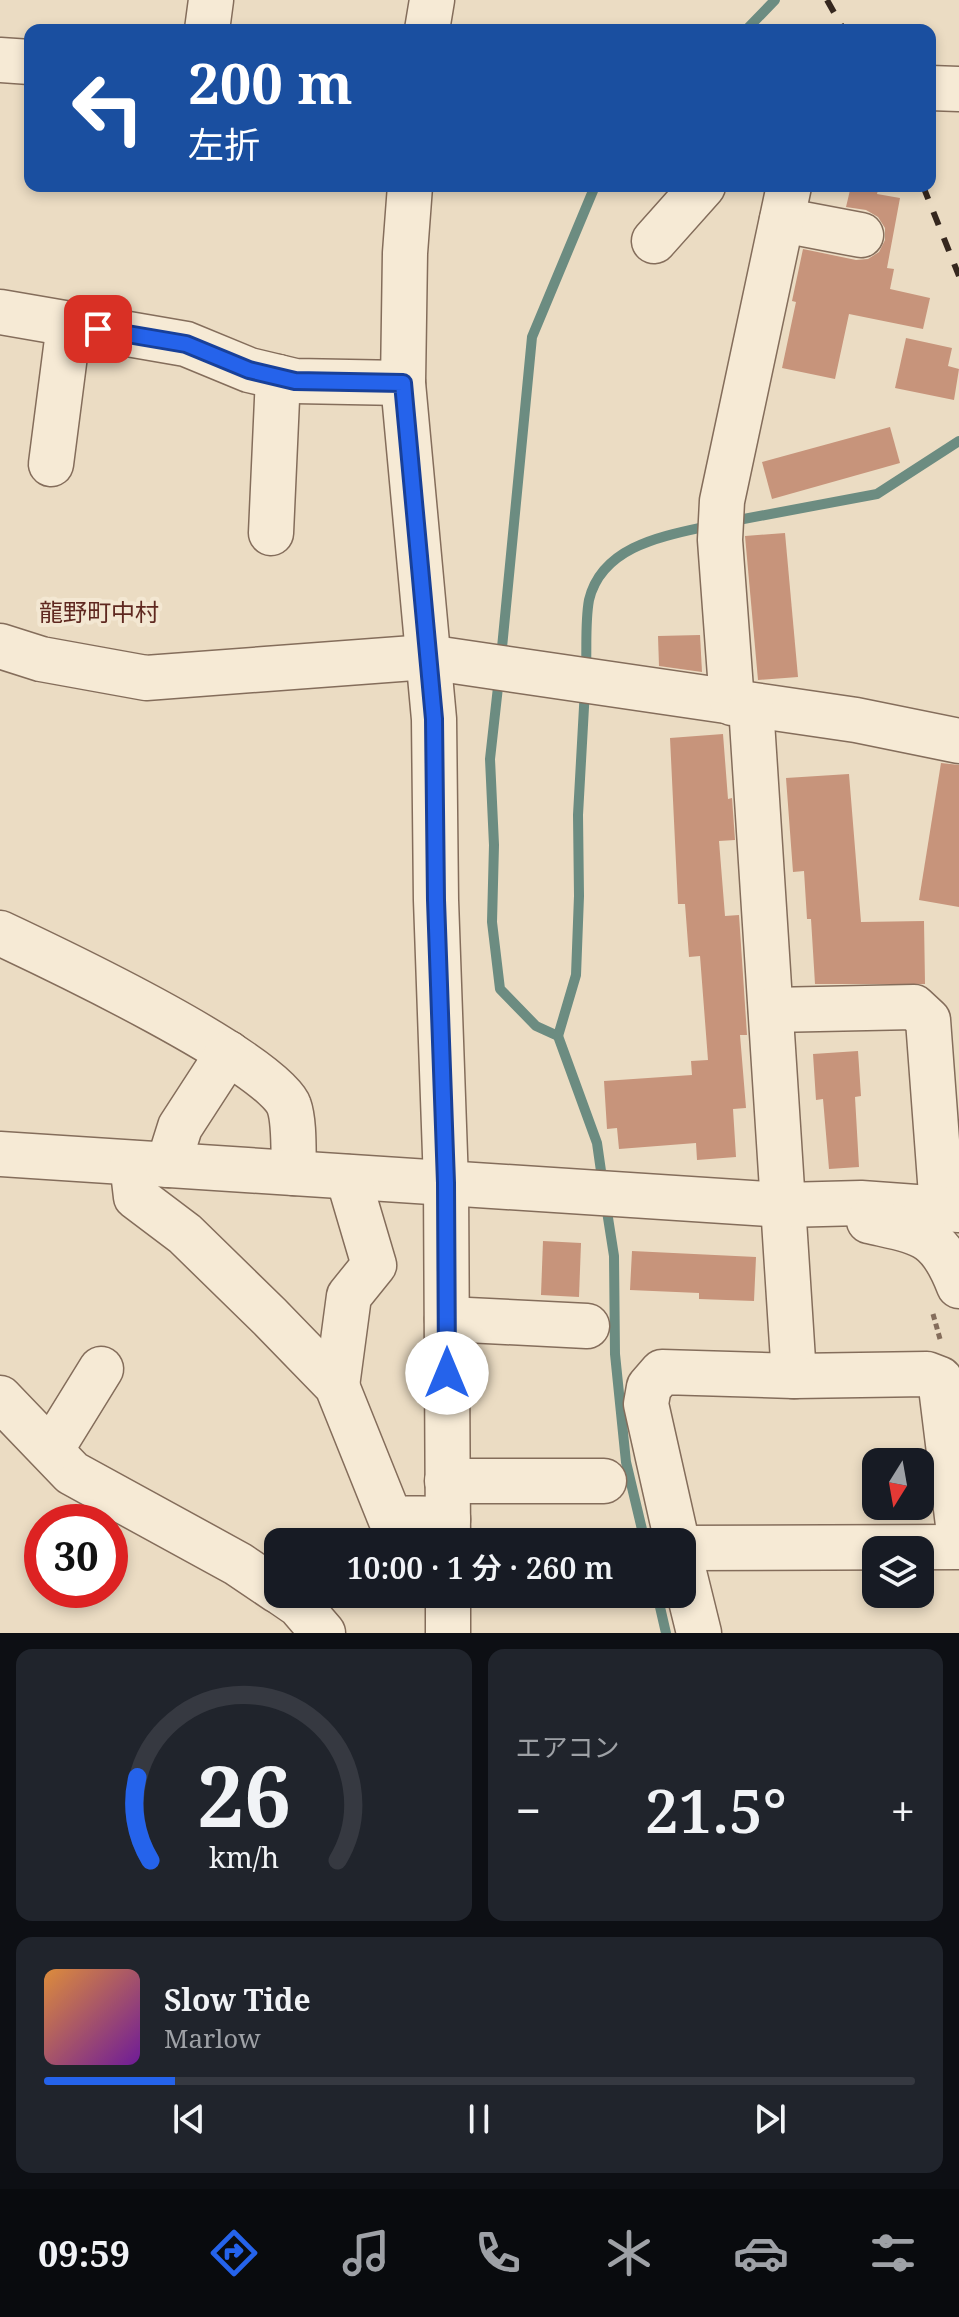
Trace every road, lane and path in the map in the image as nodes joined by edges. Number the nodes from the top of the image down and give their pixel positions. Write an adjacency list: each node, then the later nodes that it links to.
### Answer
1 (211, 0): 3 (street)
2 (432, 0): 4 (street)
3 (208, 24)
4 (428, 24)
5 (0, 60): 6 (street)
6 (24, 62)
7 (936, 88): 8 (street)
8 (959, 89)
9 (410, 192): 17 (street)
10 (698, 192): 13 (street)
11 (786, 203): 12 (street); 22 (street)
12 (861, 235)
13 (654, 241)
14 (0, 312): 15 (street)
15 (69, 324): 16 (street); 18 (street)
16 (278, 377): 17 (street); 19 (street)
17 (403, 383): 21 (street)
18 (51, 464)
19 (271, 533)
20 (0, 646): 21 (street)
21 (427, 657): 22 (street); 31 (street)
22 (742, 705): 23 (street); 25 (street)
23 (959, 741)
24 (0, 933): 26 (street)
25 (771, 1010): 32 (street); 33 (street)
26 (228, 1053): 28 (street); 29 (street)
27 (0, 1154): 28 (street)
28 (150, 1164): 29 (street); 39 (street)
29 (294, 1173): 30 (street)
30 (348, 1177): 31 (street); 39 (street)
31 (446, 1183): 32 (street); 35 (street)
32 (784, 1205): 33 (street); 34 (street); 38 (street)
33 (951, 1209)
34 (959, 1286)
35 (447, 1319): 36 (street); 43 (street)
36 (587, 1326)
37 (101, 1369): 41 (street)
38 (794, 1376): 44 (street); 45 (street)
39 (337, 1386): 43 (street)
40 (0, 1398): 41 (street)
41 (51, 1450): 48 (street)
42 (604, 1481): 43 (street)
43 (448, 1514)
44 (674, 1528)
45 (959, 1533)
46 (959, 1547): 47 (street)
47 (696, 1548)
48 (264, 1582)
49 (302, 1608): 52 (street)
50 (448, 1608): 53 (street)
51 (693, 1608): 54 (street)
52 (323, 1633)
53 (448, 1633)
54 (699, 1633)

